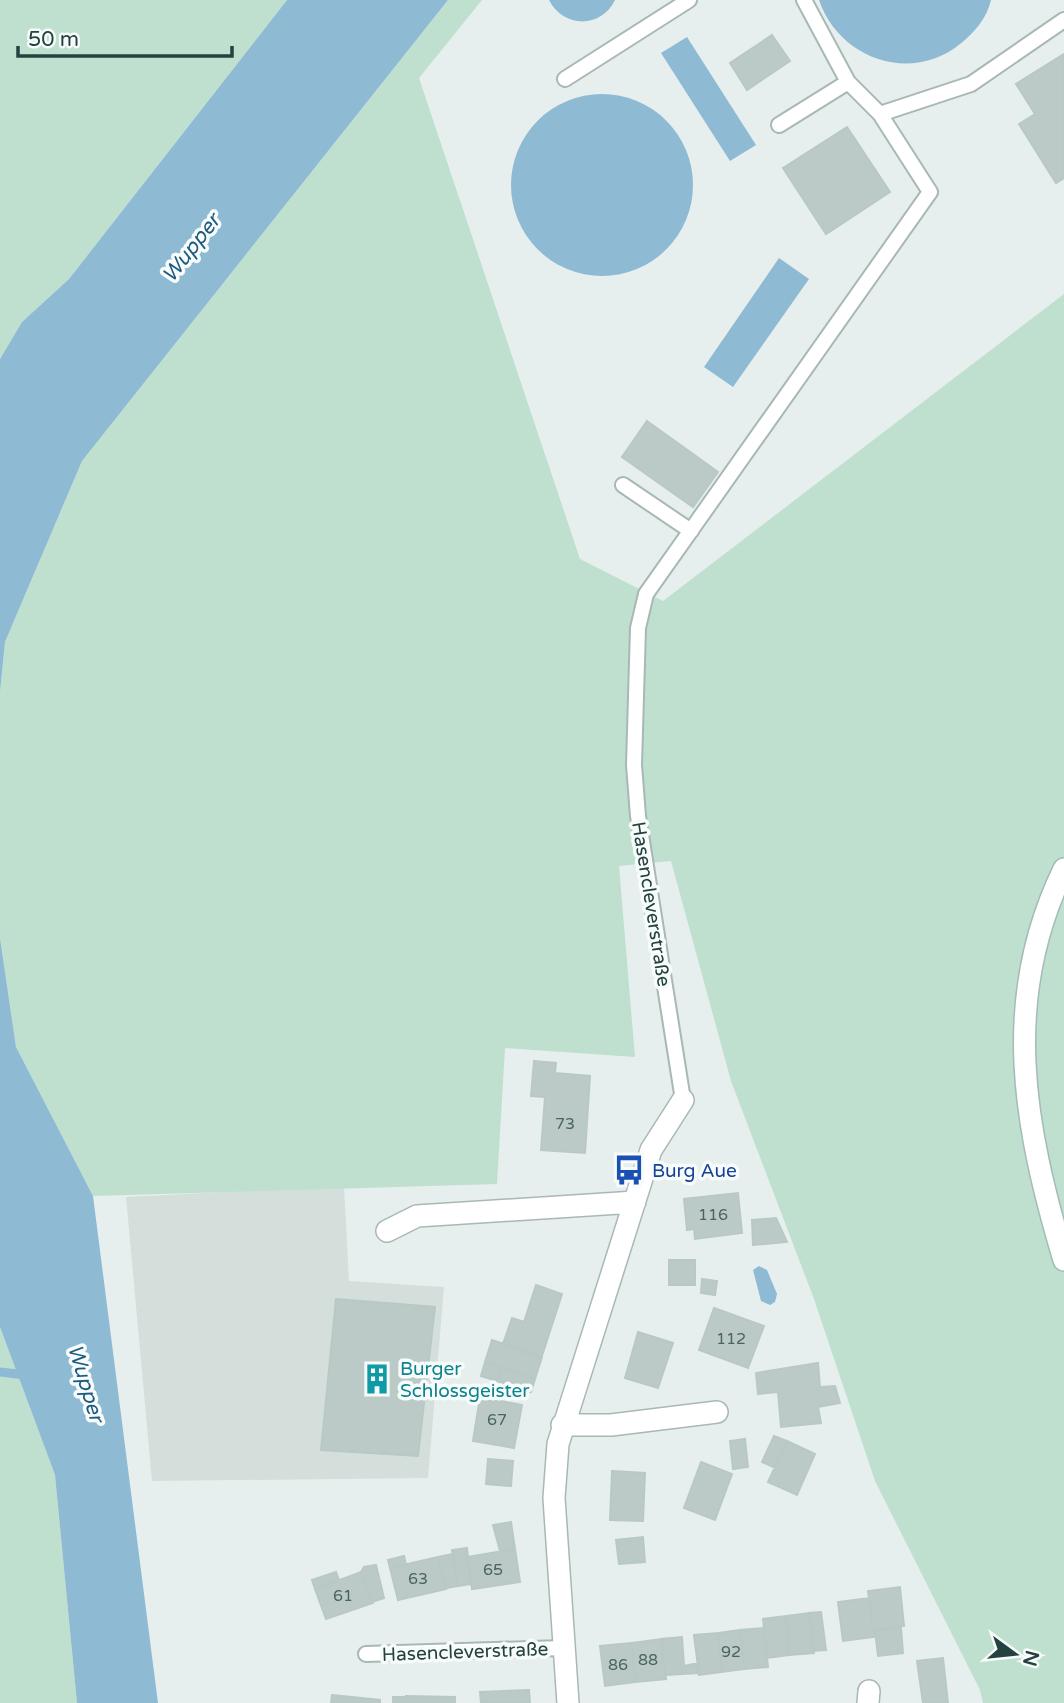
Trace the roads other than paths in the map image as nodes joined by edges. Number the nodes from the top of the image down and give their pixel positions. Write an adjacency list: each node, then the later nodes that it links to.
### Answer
1 (689, 0): 4 (lane)
2 (804, 0): 5 (lane)
3 (1064, 20): 6 (lane)
4 (565, 79)
5 (848, 82): 6 (lane); 7 (lane)
6 (880, 114): 9 (lane)
7 (779, 125)
8 (623, 485): 9 (lane)
9 (691, 531): 11 (lane, Hasencleverstraße)
10 (1064, 869): 14 (street)
11 (683, 1100): 12 (street, Hasencleverstraße)
12 (635, 1202): 13 (street); 16 (street, Hasencleverstraße)
13 (387, 1231)
14 (1064, 1260)
15 (717, 1412): 16 (street)
16 (562, 1425): 17 (street, Hasencleverstraße)
17 (564, 1648): 18 (lane, Hasencleverstraße); 19 (street, Hasencleverstraße)
18 (366, 1654)
19 (568, 1703)

